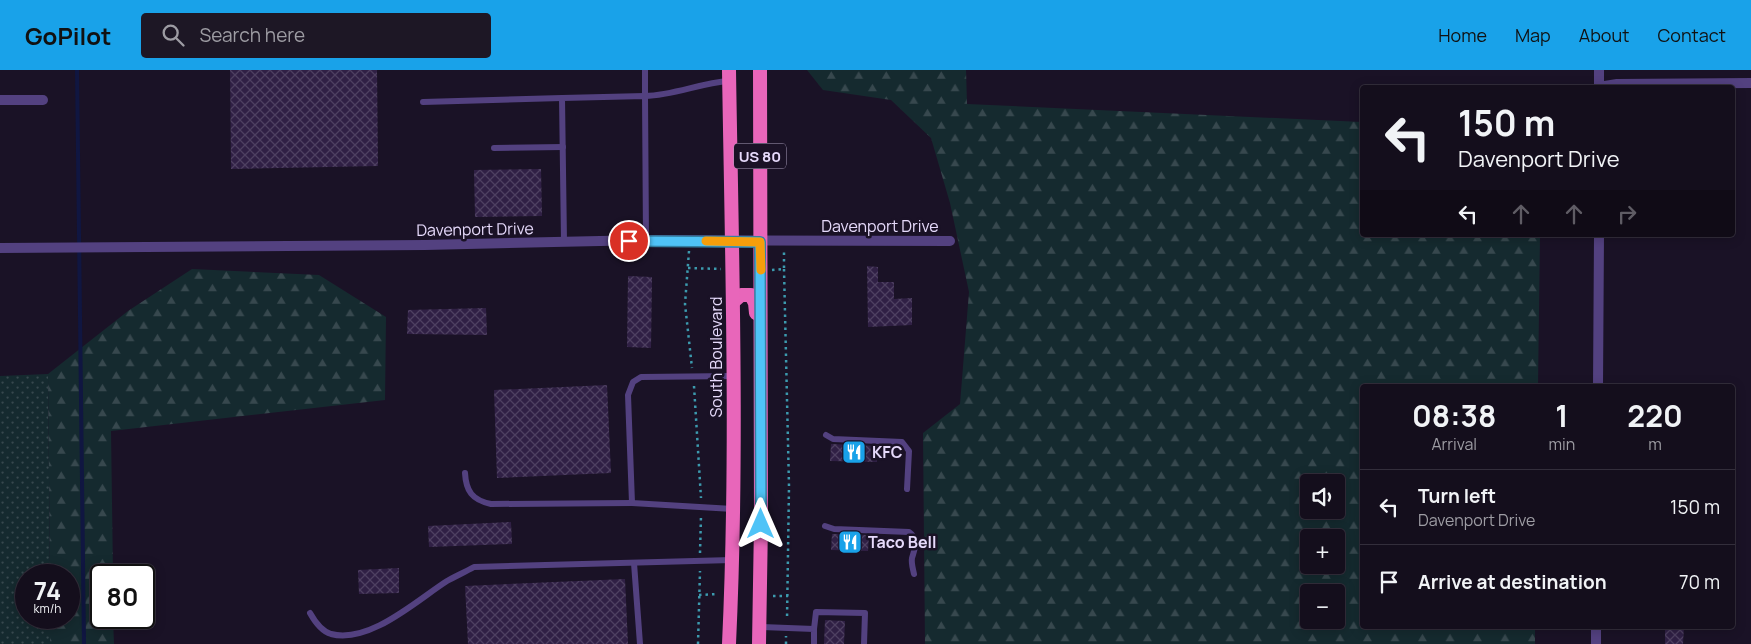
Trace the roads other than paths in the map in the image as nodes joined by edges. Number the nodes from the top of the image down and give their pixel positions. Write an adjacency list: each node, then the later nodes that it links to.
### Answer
1 (645, 70): 8 (lane)
2 (760, 70): 20 (highway, US 80)
3 (1599, 70): 6 (street)
4 (729, 76): 8 (lane); 19 (highway, South Boulevard / US 80)
5 (1751, 83): 7 (street)
6 (1599, 85)
7 (1611, 85)
8 (645, 96): 9 (lane); 16 (lane)
9 (562, 98): 12 (lane); 13 (lane)
10 (0, 100): 11 (street)
11 (43, 100)
12 (423, 102)
13 (563, 147): 14 (lane); 18 (lane)
14 (494, 148)
15 (1599, 237): 25 (street)
16 (646, 240): 18 (street, Davenport Drive); 19 (street, Davenport Drive)
17 (950, 241): 20 (street, Davenport Drive)
18 (564, 242): 21 (street, Davenport Drive)
19 (733, 242): 20 (street, Davenport Drive); 22 (highway, South Boulevard / US 80)
20 (760, 242): 23 (highway, US 80)
21 (0, 248)
22 (733, 302): 23 (highway); 24 (highway, South Boulevard / US 80)
23 (761, 356): 36 (highway, US 80)
24 (734, 376): 29 (lane); 30 (highway, South Boulevard / US 80)
25 (1598, 384)
26 (826, 435): 28 (lane)
27 (465, 473): 29 (lane)
28 (907, 489)
29 (632, 503): 30 (lane)
30 (733, 510): 32 (highway, South Boulevard / US 80)
31 (825, 526): 34 (lane)
32 (732, 560): 33 (lane); 40 (highway, South Boulevard / US 80)
33 (634, 563): 35 (lane); 39 (lane)
34 (914, 574)
35 (310, 613)
36 (760, 628): 37 (lane); 41 (highway, US 80)
37 (814, 629): 42 (lane); 43 (lane)
38 (1596, 629): 44 (street)
39 (640, 644)
40 (729, 644)
41 (759, 644)
42 (814, 644)
43 (864, 644)
44 (1596, 644)

